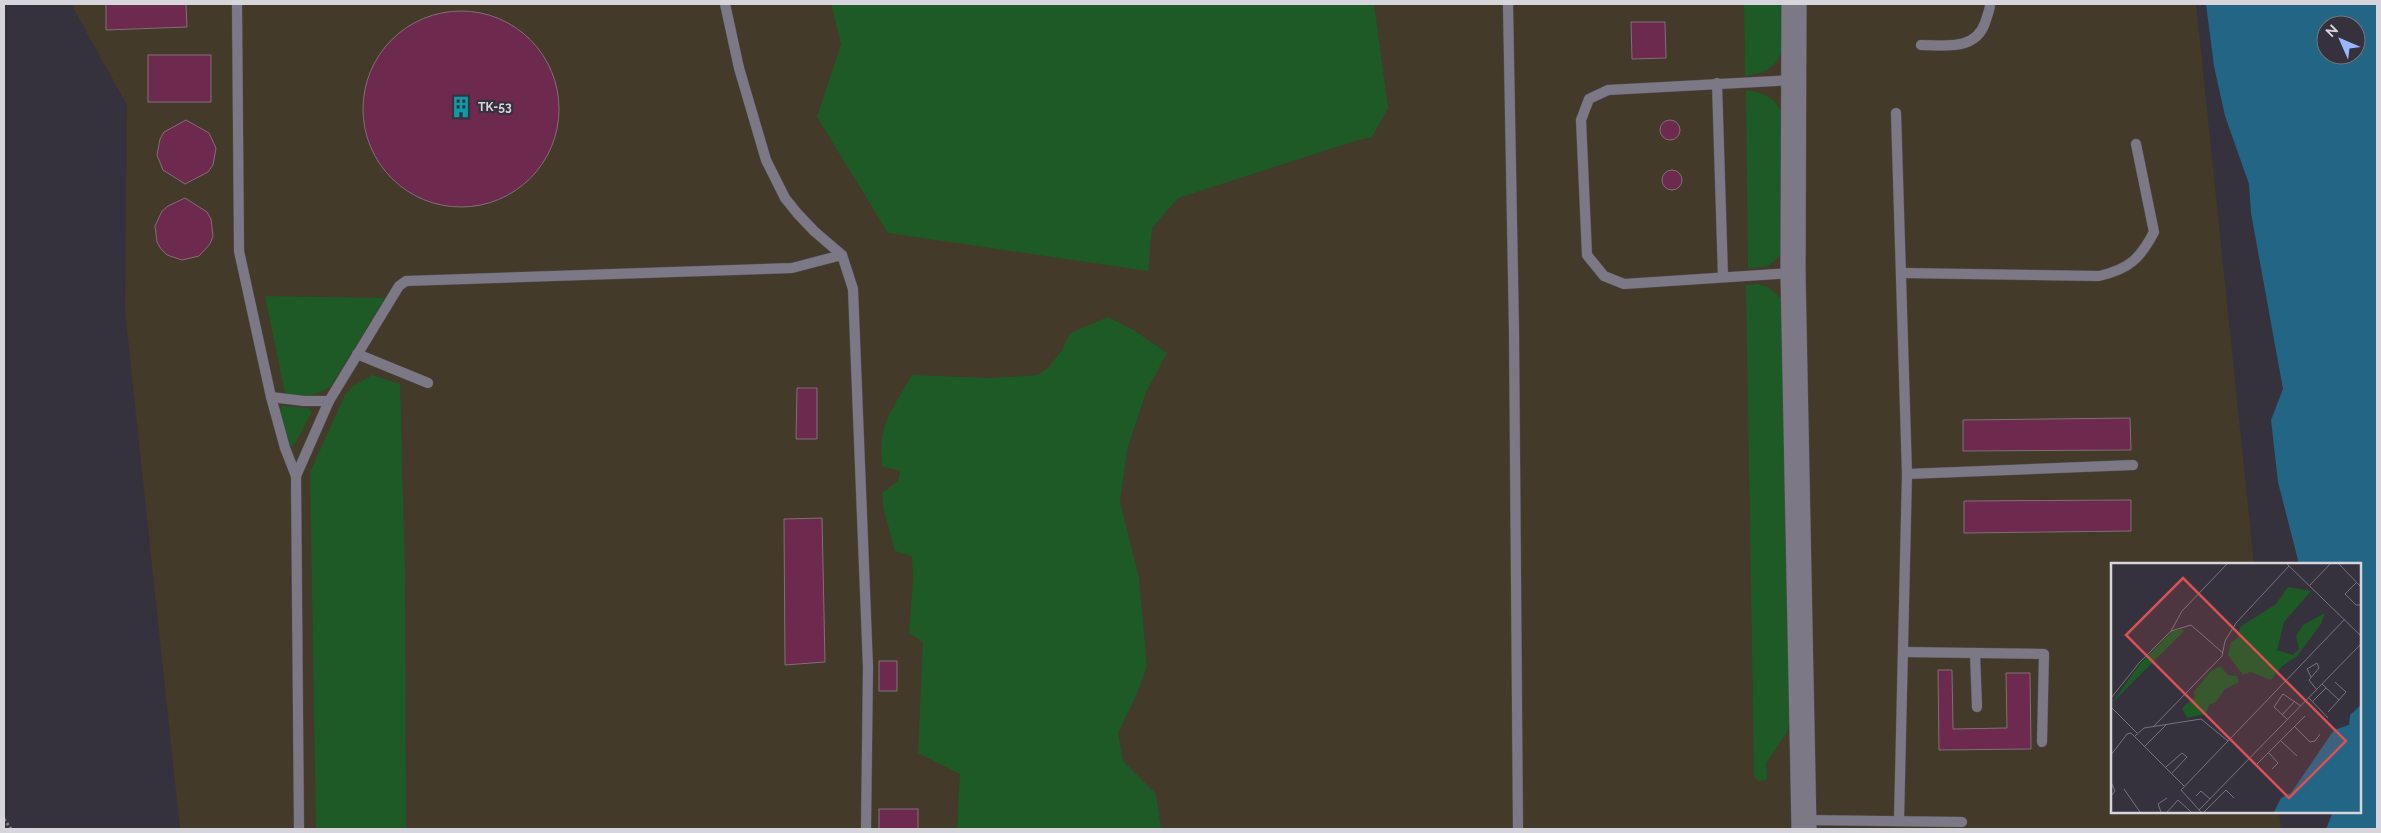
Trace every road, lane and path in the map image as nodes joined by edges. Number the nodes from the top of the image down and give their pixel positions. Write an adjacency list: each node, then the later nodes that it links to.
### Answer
1 (237, 4): 17 (lane)
2 (725, 4): 11 (lane)
3 (1508, 4): 33 (lane)
4 (1794, 4): 7 (street)
5 (1990, 4): 6 (lane)
6 (1921, 45)
7 (1794, 80): 8 (lane); 12 (street)
8 (1717, 83): 14 (lane); 14 (lane)
9 (1896, 113): 13 (lane)
10 (2136, 144): 13 (lane)
11 (842, 255): 15 (lane); 32 (lane)
12 (1792, 273): 14 (lane); 29 (street)
13 (1902, 273): 20 (lane)
14 (1723, 277)
15 (357, 354): 16 (lane); 18 (lane)
16 (428, 383)
17 (271, 397): 18 (lane); 21 (lane)
18 (328, 401): 21 (lane)
19 (2133, 465): 20 (lane)
20 (1907, 474): 22 (lane)
21 (296, 476): 31 (lane)
22 (1903, 652): 23 (lane); 27 (lane)
23 (1976, 653): 24 (lane); 25 (lane)
24 (1977, 707)
25 (2042, 742)
26 (4, 819): 30 (path)
27 (1899, 821): 28 (lane); 29 (lane)
28 (1962, 822)
29 (1804, 825)
30 (10, 829)
31 (299, 829)
32 (866, 829)
33 (1518, 829)

